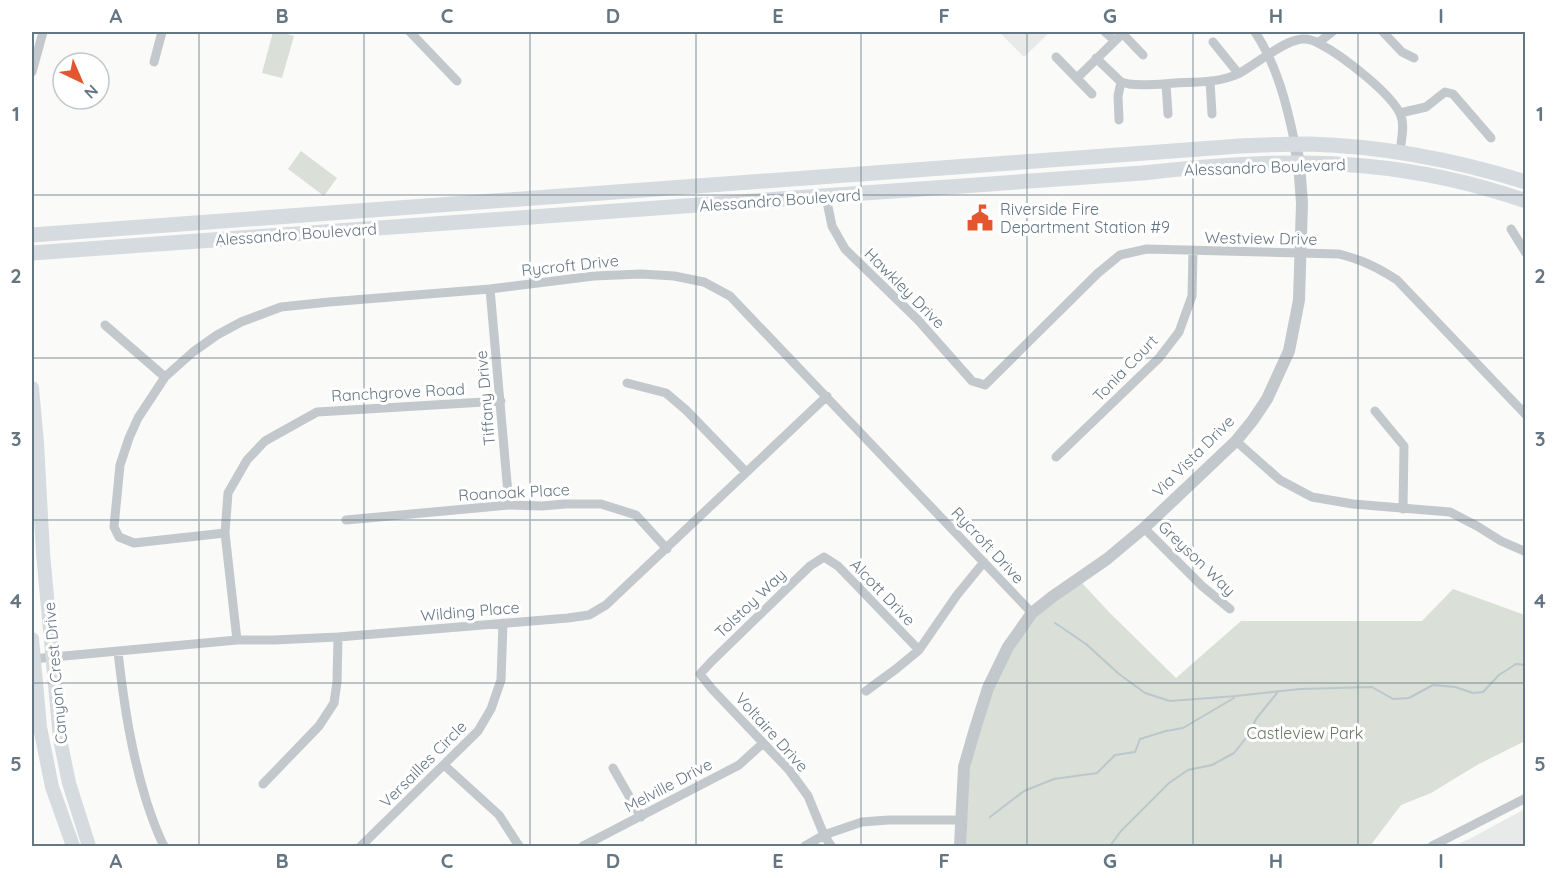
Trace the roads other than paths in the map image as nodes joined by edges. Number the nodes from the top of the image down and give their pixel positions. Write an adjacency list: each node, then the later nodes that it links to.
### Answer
1 (43, 32): 17 (street)
2 (162, 32): 16 (street)
3 (410, 32): 20 (street)
4 (1105, 32): 8 (street)
5 (1255, 32): 12 (street, Via Vista Drive)
6 (1332, 32): 10 (street)
7 (1383, 32): 15 (street)
8 (1120, 35): 11 (street); 14 (street)
9 (1213, 42): 18 (street)
10 (1318, 43): 12 (street); 25 (street)
11 (1143, 55)
12 (1268, 56): 18 (street); 30 (street, Via Vista Drive)
13 (1056, 57): 19 (street)
14 (1096, 58): 19 (street); 22 (street)
15 (1414, 58)
16 (154, 62)
17 (32, 72)
18 (1238, 73): 21 (street)
19 (1077, 78): 24 (street)
20 (457, 81)
21 (1210, 81): 23 (street); 27 (street)
22 (1121, 82): 23 (street); 28 (street)
23 (1166, 84): 26 (street)
24 (1092, 93)
25 (1400, 113): 29 (street); 31 (street)
26 (1168, 114)
27 (1212, 114)
28 (1119, 120)
29 (1491, 138)
30 (1295, 144): 31 (main road, Alessandro Boulevard); 32 (street, Via Vista Drive); 37 (main road, Alessandro Boulevard)
31 (1400, 152): 33 (main road, Alessandro Boulevard)
32 (1299, 163): 34 (main road, Alessandro Boulevard); 35 (main road, Alessandro Boulevard); 40 (street, Via Vista Drive)
33 (1526, 182)
34 (826, 197): 39 (main road, Alessandro Boulevard); 46 (street, Hawkley Drive)
35 (1526, 201)
36 (1511, 229): 41 (street)
37 (32, 235)
38 (1193, 251): 40 (street, Westview Drive); 46 (street, Westview Drive); 53 (street, Tonia Court)
39 (32, 252)
40 (1301, 253): 51 (street, Westview Drive); 52 (street, Via Vista Drive)
41 (1526, 254)
42 (490, 289): 44 (street, Rycroft Drive); 48 (street, Rycroft Drive); 49 (street, Tiffany Drive)
43 (105, 325): 44 (street)
44 (165, 377): 59 (street, Rycroft Drive)
45 (627, 383): 54 (street)
46 (985, 385)
47 (32, 388): 72 (main road, Canyon Crest Drive)
48 (827, 396): 54 (street, Wilding Place); 63 (street, Rycroft Drive)
49 (501, 401): 55 (street, Tiffany Drive); 59 (street, Ranchgrove Road)
50 (1375, 411): 56 (street)
51 (1526, 415)
52 (1236, 441): 56 (street); 58 (street, Via Vista Drive)
53 (1056, 457)
54 (746, 472): 60 (street, Wilding Place)
55 (509, 505): 57 (street, Roanoak Place); 60 (street, Roanoak Place)
56 (1403, 508): 61 (street)
57 (346, 520)
58 (1144, 528): 64 (street, Greyson Way); 65 (street, Via Vista Drive)
59 (225, 533): 69 (street, Ranchgrove Road)
60 (667, 549): 66 (street, Wilding Place)
61 (1526, 552)
62 (824, 557): 70 (street, Alcott Drive); 74 (street, Tolstoy Way)
63 (984, 562): 65 (street, Rycroft Drive); 70 (street)
64 (1230, 609)
65 (1032, 614): 82 (street, Via Vista Drive)
66 (503, 623): 67 (street, Wilding Place); 77 (street, Versailles Circle)
67 (338, 637): 69 (street, Wilding Place); 79 (street)
68 (32, 639): 73 (main road, Canyon Crest Drive)
69 (237, 640): 71 (street, Wilding Place)
70 (919, 650): 75 (street)
71 (118, 652): 72 (street, Wilding Place); 86 (street)
72 (54, 658): 73 (street, Wilding Place); 85 (main road, Canyon Crest Drive)
73 (32, 659): 84 (main road, Canyon Crest Drive)
74 (700, 674): 76 (street, Voltaire Drive)
75 (866, 691)
76 (763, 743): 81 (street, Melville Drive); 83 (street, Voltaire Drive)
77 (444, 765): 87 (street, Versailles Circle); 88 (street)
78 (613, 768): 81 (street)
79 (263, 784)
80 (1526, 798): 93 (street)
81 (641, 817): 89 (street, Melville Drive)
82 (961, 820): 83 (street); 92 (street, Via Vista Drive)
83 (824, 835): 90 (street); 91 (street, Voltaire Drive)
84 (73, 846)
85 (89, 846)
86 (164, 846)
87 (361, 846)
88 (519, 846)
89 (583, 846)
90 (805, 846)
91 (831, 846)
92 (960, 846)
93 (1432, 846)

